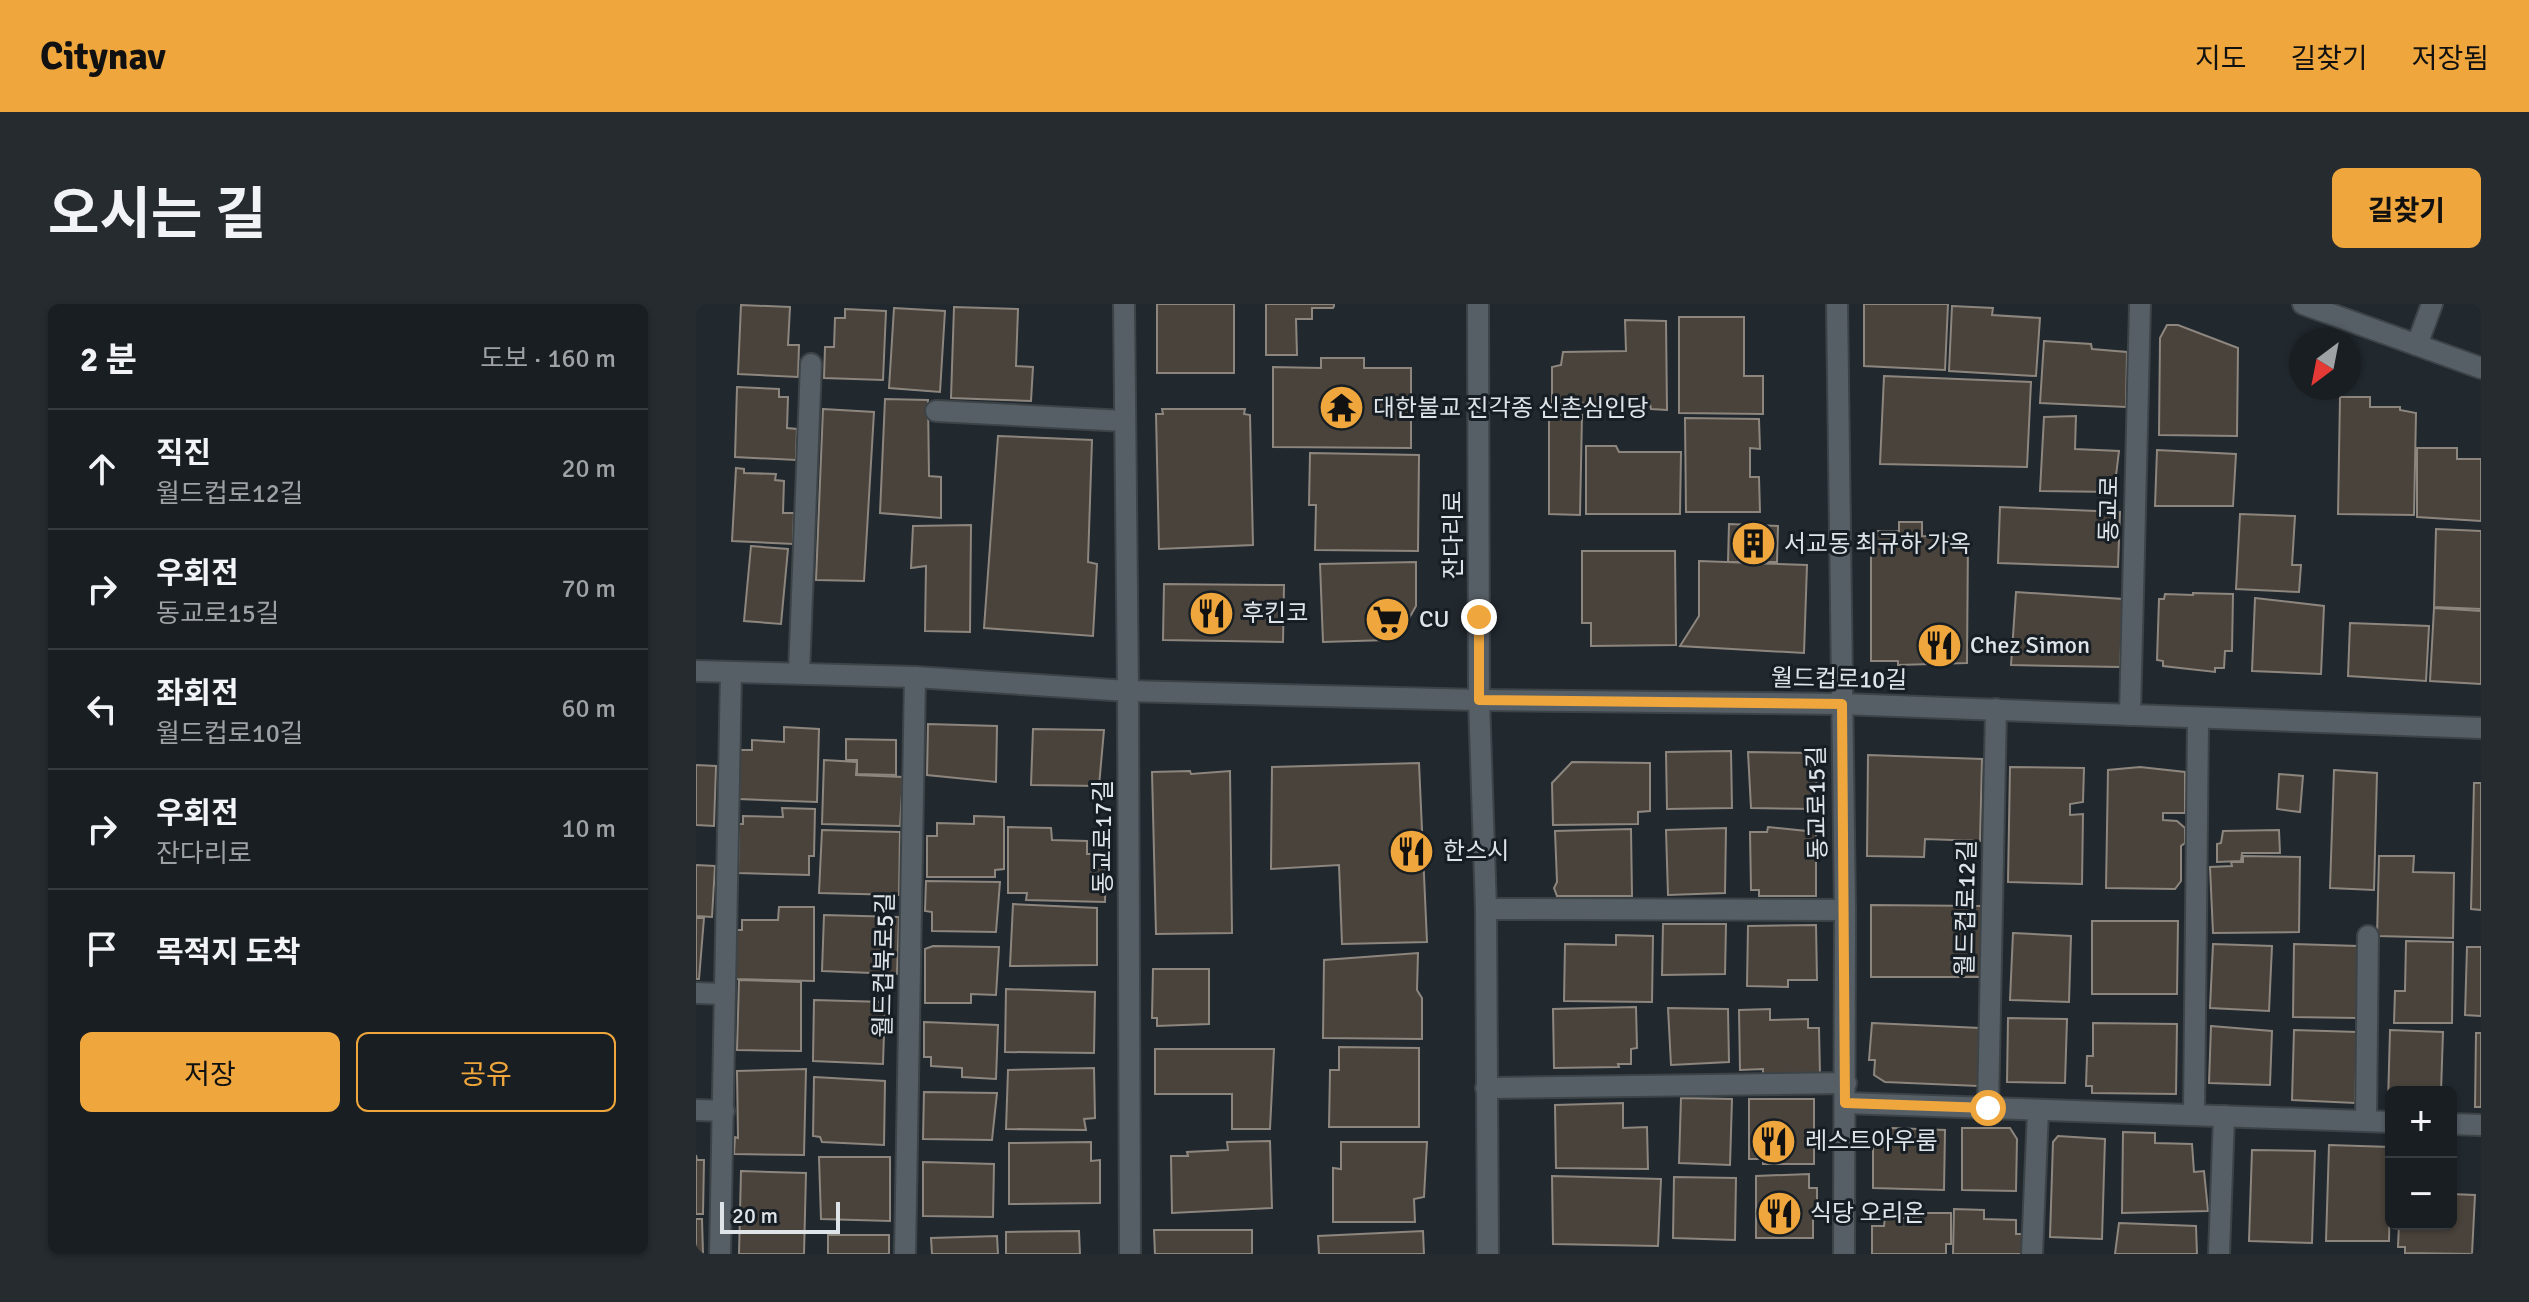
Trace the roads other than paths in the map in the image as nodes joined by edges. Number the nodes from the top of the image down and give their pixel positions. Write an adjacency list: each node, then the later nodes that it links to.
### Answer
1 (1124, 304): 11 (street, 동교로17길)
2 (1478, 304): 17 (street, 잔다리로)
3 (1837, 304): 18 (street, 동교로15길)
4 (2140, 304): 20 (street, 동교로)
5 (2303, 304): 7 (street)
6 (2432, 304): 7 (street)
7 (2417, 345): 9 (street)
8 (811, 364): 14 (street)
9 (2481, 368)
10 (936, 411): 11 (street)
11 (1125, 421): 16 (street, 동교로17길)
12 (696, 671): 13 (street)
13 (731, 672): 14 (street); 27 (street)
14 (799, 673): 15 (street)
15 (915, 677): 16 (street); 41 (street, 월드컵북로5길)
16 (1128, 691): 17 (street); 42 (street, 동교로17길)
17 (1479, 700): 18 (street, 월드컵로10길); 23 (street, 잔다리로)
18 (1842, 704): 19 (street, 월드컵로10길); 24 (street, 동교로15길)
19 (1996, 709): 20 (street, 월드컵로10길); 30 (street, 월드컵로12길)
20 (2130, 715): 21 (street, 월드컵로10길)
21 (2198, 719): 22 (street, 월드컵로10길); 34 (street)
22 (2481, 728)
23 (1486, 909): 24 (street); 28 (street, 잔다리로)
24 (1845, 910): 29 (street, 동교로15길)
25 (2368, 936): 36 (street)
26 (696, 993): 27 (street)
27 (724, 994): 33 (street)
28 (1486, 1088): 29 (street); 43 (street, 잔다리로)
29 (1846, 1093): 30 (street); 44 (street, 동교로15길)
30 (1988, 1108): 32 (street)
31 (696, 1110): 33 (street)
32 (2038, 1110): 34 (street); 45 (street)
33 (724, 1111): 40 (street)
34 (2194, 1115): 35 (street)
35 (2224, 1116): 36 (street); 46 (street)
36 (2366, 1121): 37 (street)
37 (2385, 1122)
38 (2457, 1124): 39 (street)
39 (2481, 1125)
40 (720, 1254)
41 (905, 1254)
42 (1130, 1254)
43 (1488, 1254)
44 (1844, 1254)
45 (2032, 1254)
46 (2219, 1254)

